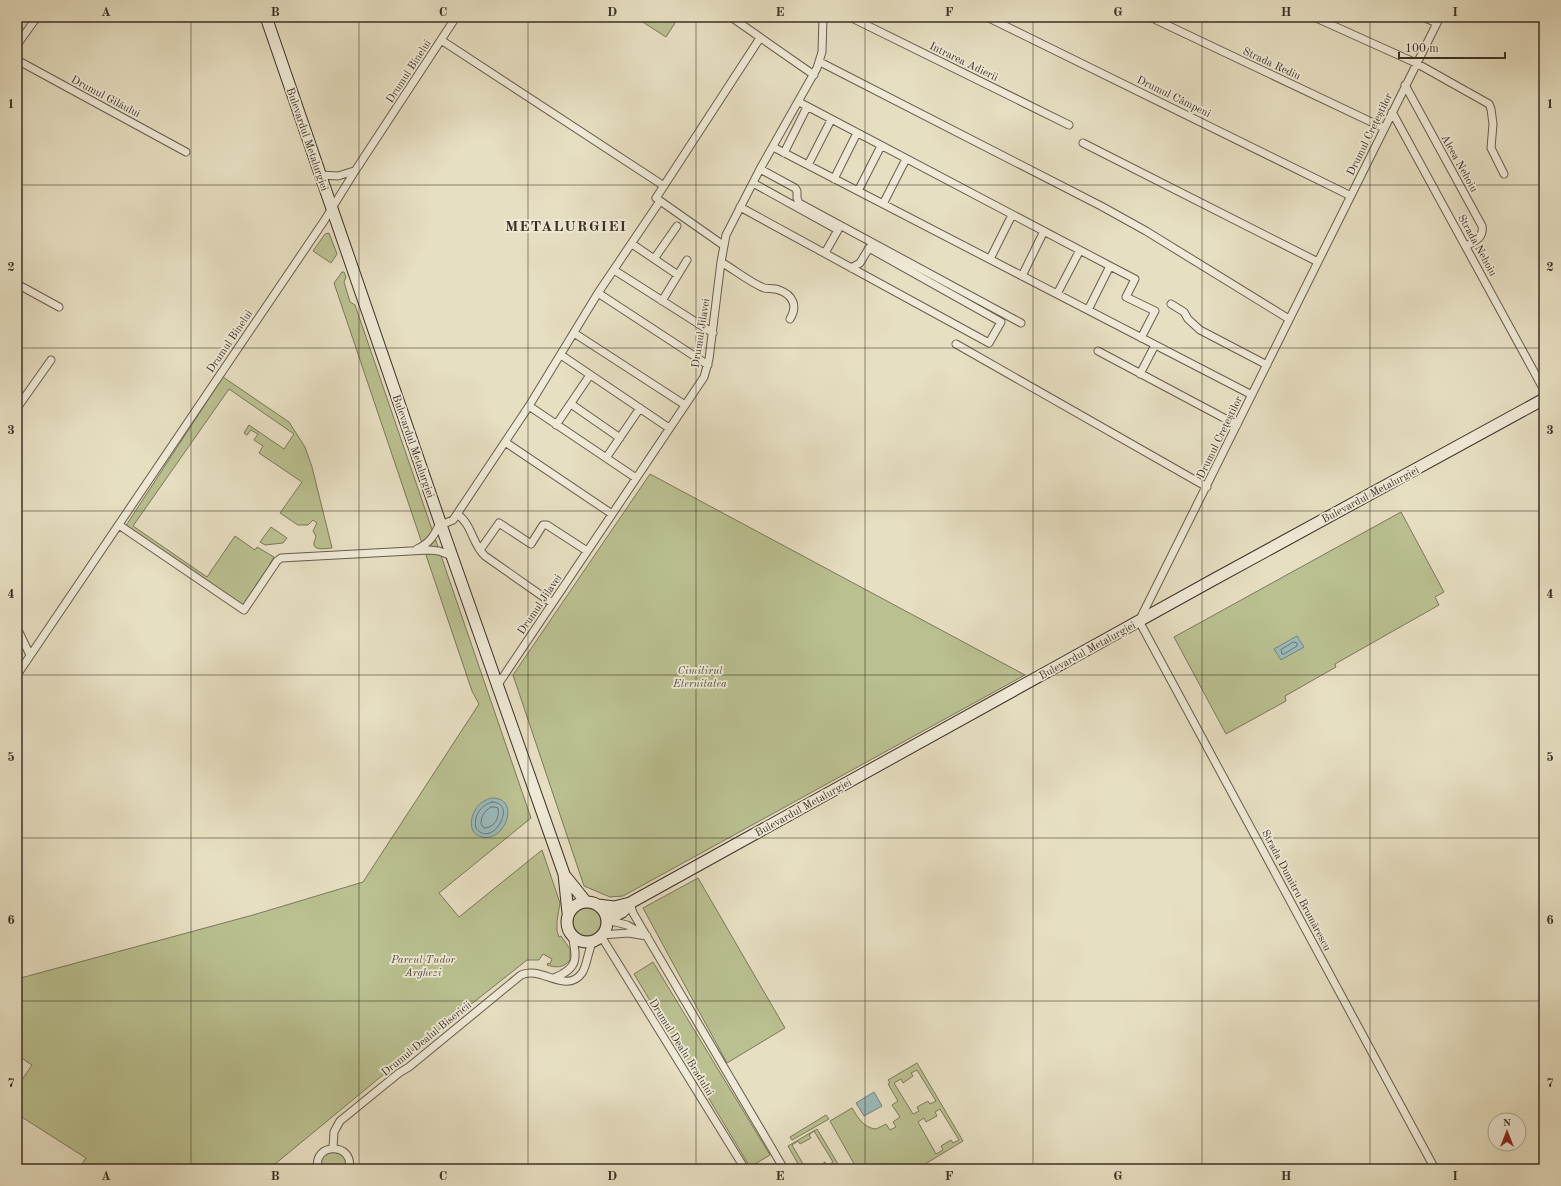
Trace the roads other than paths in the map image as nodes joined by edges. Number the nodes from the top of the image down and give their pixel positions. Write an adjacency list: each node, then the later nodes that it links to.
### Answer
1 (37, 17): 14 (street)
2 (266, 17): 37 (main road, Bulevardul Metalurgiei)
3 (456, 17): 13 (street, Drumul Binelui)
4 (731, 17): 12 (street)
5 (823, 17): 16 (street, Drumul Jilavei)
6 (850, 17): 24 (street, Intrarea Adierii)
7 (988, 17): 42 (street, Drumul Câmpeni)
8 (1150, 17): 25 (street, Strada Rediu)
9 (1314, 17): 17 (street)
10 (1423, 17): 11 (street)
11 (1438, 20): 17 (street, Drumul Crețeștilor)
12 (760, 38): 18 (street); 40 (street)
13 (441, 40): 35 (street, Drumul Binelui); 40 (street)
14 (17, 46)
15 (17, 60): 30 (street, Drumul Gilăului)
16 (820, 62): 18 (street, Drumul Jilavei); 73 (street)
17 (1416, 63): 19 (street, Drumul Crețeștilor); 36 (street)
18 (814, 75): 20 (street, Drumul Jilavei)
19 (1405, 85): 22 (street, Drumul Crețeștilor); 52 (street, Aleea Nehoiu)
20 (799, 102): 21 (street); 29 (street, Drumul Jilavei)
21 (807, 107): 23 (street); 31 (street)
22 (1392, 112): 25 (street, Drumul Crețeștilor); 52 (street, Strada Nehoiu)
23 (831, 120): 26 (street); 33 (street)
24 (1069, 125)
25 (1384, 128): 42 (street, Drumul Crețeștilor)
26 (857, 133): 28 (street); 38 (street)
27 (1083, 143): 59 (street)
28 (881, 146): 32 (street); 41 (street)
29 (773, 147): 31 (street); 34 (street, Drumul Jilavei)
30 (186, 152)
31 (784, 153): 33 (street)
32 (906, 159): 44 (street); 47 (street)
33 (808, 165): 38 (street)
34 (760, 169): 39 (street, Drumul Jilavei); 74 (street)
35 (355, 171): 37 (street); 46 (street, Drumul Binelui)
36 (1504, 174)
37 (321, 175): 46 (main road, Bulevardul Metalurgiei)
38 (834, 178): 41 (street)
39 (753, 183): 45 (street, Drumul Jilavei); 54 (street)
40 (664, 186): 43 (street)
41 (858, 191): 44 (street)
42 (1351, 196): 59 (street, Drumul Crețeștilor)
43 (660, 201): 50 (street); 51 (street)
44 (883, 204): 56 (street)
45 (740, 207): 51 (street, Drumul Jilavei); 54 (street)
46 (332, 208): 105 (street, Drumul Binelui); 106 (main road, Bulevardul Metalurgiei)
47 (1012, 215): 49 (street); 56 (street)
48 (677, 226): 55 (street)
49 (1044, 231): 53 (street); 64 (street)
50 (632, 244): 55 (street); 62 (street)
51 (723, 245): 58 (street, Drumul Jilavei)
52 (1466, 246): 87 (street, Strada Nehoiu)
53 (1080, 250): 60 (street); 67 (street)
54 (825, 254): 61 (street)
55 (654, 259): 63 (street)
56 (990, 259): 64 (street)
57 (688, 260): 63 (street)
58 (721, 262): 72 (street); 76 (street, Drumul Jilavei)
59 (1318, 262): 73 (street, Drumul Crețeștilor)
60 (1110, 266): 71 (street); 77 (street)
61 (852, 268): 61 (street)
62 (614, 270): 66 (street); 68 (street)
63 (678, 275): 68 (street)
64 (1022, 276): 67 (street)
65 (17, 284): 70 (street)
66 (598, 293): 75 (street); 83 (street)
67 (1057, 294): 71 (street)
68 (662, 301): 76 (street)
69 (1172, 304): 84 (street)
70 (59, 307)
71 (1088, 310): 77 (street)
72 (790, 319)
73 (1290, 320): 84 (street, Drumul Crețeștilor)
74 (1021, 323)
75 (574, 333): 81 (street); 91 (street)
76 (713, 333): 83 (street, Drumul Jilavei)
77 (1141, 338): 79 (street)
78 (956, 344): 102 (street)
79 (1155, 345): 85 (street); 88 (street)
80 (1098, 351): 85 (street)
81 (561, 356): 86 (street); 92 (street)
82 (51, 360): 93 (street)
83 (708, 365): 91 (street, Drumul Jilavei)
84 (1267, 365): 88 (street, Drumul Crețeștilor)
85 (1140, 374): 96 (street)
86 (590, 375): 90 (street); 94 (street)
87 (1544, 390)
88 (1252, 395): 96 (street, Drumul Crețeștilor)
89 (1544, 399): 112 (main road, Bulevardul Metalurgiei)
90 (571, 404): 95 (street); 98 (street)
91 (685, 405): 97 (street, Drumul Jilavei)
92 (529, 406): 95 (street); 99 (street)
93 (17, 408)
94 (640, 408): 97 (street); 98 (street)
95 (556, 424): 100 (street)
96 (1237, 425): 102 (street, Drumul Crețeștilor)
97 (670, 428): 101 (street, Drumul Jilavei)
98 (620, 438): 100 (street)
99 (506, 442): 103 (street); 104 (street)
100 (606, 458): 101 (street)
101 (636, 478): 104 (street, Drumul Jilavei)
102 (1207, 486): 112 (street, Drumul Crețeștilor)
103 (457, 514): 106 (street); 108 (street)
104 (612, 514): 109 (street, Drumul Jilavei)
105 (119, 524): 107 (street); 114 (street, Drumul Binelui)
106 (441, 524): 107 (street); 110 (main road, Bulevardul Metalurgiei)
107 (415, 550): 110 (street)
108 (480, 550): 109 (street); 111 (street)
109 (587, 551): 111 (street, Drumul Jilavei)
110 (452, 556): 116 (main road, Bulevardul Metalurgiei)
111 (552, 603): 116 (street, Drumul Jilavei)
112 (1139, 621): 120 (main road, Bulevardul Metalurgiei); 132 (street, Strada Dumitru Brumărescu)
113 (17, 628): 114 (street)
114 (30, 655): 115 (street, Drumul Binelui)
115 (17, 675)
116 (497, 686): 117 (main road, Bulevardul Metalurgiei)
117 (564, 874): 118 (main road, Bulevardul Metalurgiei); 121 (main road, Bulevardul Metalurgiei)
118 (586, 902): 119 (main road); 121 (main road)
119 (598, 905): 120 (main road, Bulevardul Metalurgiei); 122 (main road)
120 (632, 908): 122 (main road, Bulevardul Metalurgiei); 124 (street)
121 (568, 913): 123 (main road)
122 (607, 920): 124 (street); 125 (main road)
123 (572, 935): 125 (main road); 126 (street)
124 (647, 936): 125 (street); 131 (street)
125 (598, 937): 126 (street, Drumul Dealul Bisericii); 130 (street, Drumul Dealu Bradului)
126 (554, 978): 127 (street, Drumul Dealul Bisericii)
127 (333, 1148): 128 (street); 129 (street)
128 (318, 1169)
129 (349, 1169)
130 (745, 1169)
131 (784, 1169)
132 (1435, 1169)

